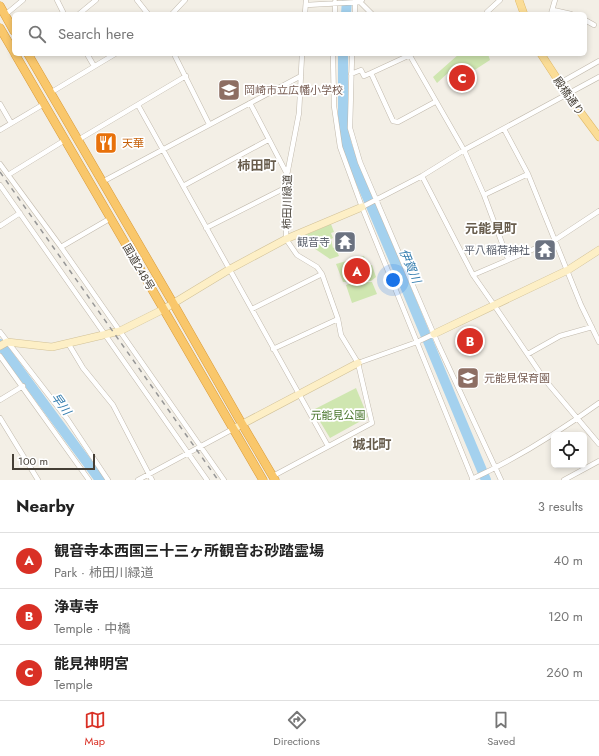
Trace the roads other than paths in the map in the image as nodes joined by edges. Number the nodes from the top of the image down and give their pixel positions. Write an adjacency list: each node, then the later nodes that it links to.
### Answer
1 (23, 0): 22 (street)
2 (57, 0): 13 (street)
3 (96, 0): 14 (street)
4 (137, 0): 15 (street)
5 (185, 0): 16 (street)
6 (500, 0): 19 (street)
7 (519, 0): 20 (main road)
8 (555, 0): 21 (street)
9 (358, 1): 10 (street); 17 (street); 18 (street)
10 (335, 2): 11 (street)
11 (306, 3)
12 (0, 6): 22 (highway)
13 (63, 12)
14 (81, 12)
15 (146, 12)
16 (174, 12)
17 (355, 12)
18 (370, 12)
19 (487, 12)
20 (523, 12)
21 (552, 12)
22 (5, 15): 25 (highway)
23 (587, 21): 24 (street)
24 (594, 25)
25 (12, 27)
26 (0, 28): 27 (highway, 国道248号)
27 (12, 48)
28 (17, 56): 52 (highway, 国道248号)
29 (29, 56): 47 (highway, 国道248号)
30 (88, 56): 40 (street)
31 (112, 56): 40 (street)
32 (175, 56): 43 (street)
33 (302, 56): 44 (street, 柿田川緑道)
34 (333, 56): 75 (street)
35 (352, 56): 42 (street)
36 (407, 56): 41 (street)
37 (410, 56): 49 (street)
38 (542, 56): 46 (main road, 殿橋通り)
39 (599, 61): 46 (street)
40 (94, 66): 47 (street)
41 (371, 73): 42 (street); 49 (street)
42 (351, 74): 74 (street)
43 (186, 76): 53 (street); 55 (street)
44 (301, 76): 50 (street); 67 (street, 柿田川緑道)
45 (599, 77): 48 (street)
46 (560, 83): 48 (main road, 殿橋通り)
47 (50, 93): 60 (highway, 国道248号)
48 (567, 94): 56 (street); 58 (main road, 殿橋通り)
49 (435, 102): 63 (street)
50 (250, 103): 55 (street); 61 (street)
51 (0, 104): 54 (street)
52 (44, 104): 54 (street); 59 (highway, 国道248号)
53 (138, 105): 60 (street); 62 (street)
54 (11, 123): 57 (street)
55 (209, 124): 62 (street)
56 (504, 128): 63 (street); 65 (street)
57 (0, 130)
58 (599, 137)
59 (65, 140): 66 (street); 78 (highway, 国道248号)
60 (78, 140): 69 (highway, 国道248号)
61 (268, 140): 67 (street); 71 (street)
62 (162, 149): 69 (street); 71 (street)
63 (464, 150): 68 (street); 73 (street)
64 (0, 164): 66 (street)
65 (528, 174): 73 (street); 82 (street)
66 (8, 175): 83 (street)
67 (287, 175): 72 (street, 柿田川緑道)
68 (422, 176): 74 (street); 89 (street)
69 (102, 182): 90 (highway, 国道248号)
70 (0, 185): 77 (street)
71 (183, 186): 80 (street)
72 (287, 187): 80 (street); 81 (street, 柿田川緑道)
73 (484, 195): 85 (street)
74 (376, 200): 75 (street); 99 (street)
75 (362, 207): 81 (street); 100 (street)
76 (599, 211): 82 (street)
77 (20, 213): 79 (street); 98 (street)
78 (111, 218): 83 (street); 92 (highway, 国道248号)
79 (0, 226)
80 (206, 228): 86 (street)
81 (286, 239): 86 (street); 88 (street, 柿田川緑道)
82 (555, 240): 85 (street); 87 (street)
83 (61, 247): 96 (street)
84 (599, 250): 87 (street)
85 (508, 259): 89 (street)
86 (230, 269): 90 (street); 93 (street)
87 (568, 270): 91 (street); 95 (street)
88 (322, 274): 93 (street); 94 (street, 柿田川緑道)
89 (473, 275): 91 (street)
90 (173, 303): 92 (street); 115 (highway, 国道248号)
91 (494, 305): 99 (street); 106 (street)
92 (164, 309): 96 (street); 116 (highway, 国道248号)
93 (252, 310): 105 (street)
94 (338, 319): 105 (street); 108 (street, 柿田川緑道)
95 (592, 327): 102 (street); 106 (street)
96 (120, 331): 98 (street); 119 (street)
97 (0, 332): 101 (street)
98 (105, 334): 103 (street); 120 (street)
99 (434, 334): 100 (street); 122 (street)
100 (418, 341): 108 (street); 125 (street)
101 (7, 342): 103 (street); 104 (street); 128 (street)
102 (599, 342)
103 (68, 343): 123 (street)
104 (0, 346)
105 (273, 349): 110 (street)
106 (528, 354): 114 (street)
107 (0, 356): 109 (street)
108 (358, 363): 110 (street); 118 (street, 柿田川緑道)
109 (22, 386): 111 (street); 127 (street)
110 (298, 394): 115 (street); 118 (street)
111 (0, 400)
112 (599, 403): 114 (street)
113 (0, 418): 126 (street)
114 (577, 419): 117 (street); 122 (street)
115 (242, 424): 116 (street); 124 (highway, 国道248号)
116 (233, 429): 119 (street); 133 (highway, 国道248号)
117 (599, 444)
118 (328, 446): 124 (street)
119 (200, 447): 120 (street); 132 (street)
120 (188, 453): 123 (street); 131 (street)
121 (599, 461): 135 (street)
122 (495, 468): 125 (street); 134 (street)
123 (149, 474): 129 (street); 130 (street)
124 (274, 478)
125 (473, 479)
126 (38, 480)
127 (89, 480)
128 (108, 480)
129 (138, 480)
130 (152, 480)
131 (207, 480)
132 (224, 480)
133 (263, 480)
134 (501, 480)
135 (564, 480)

